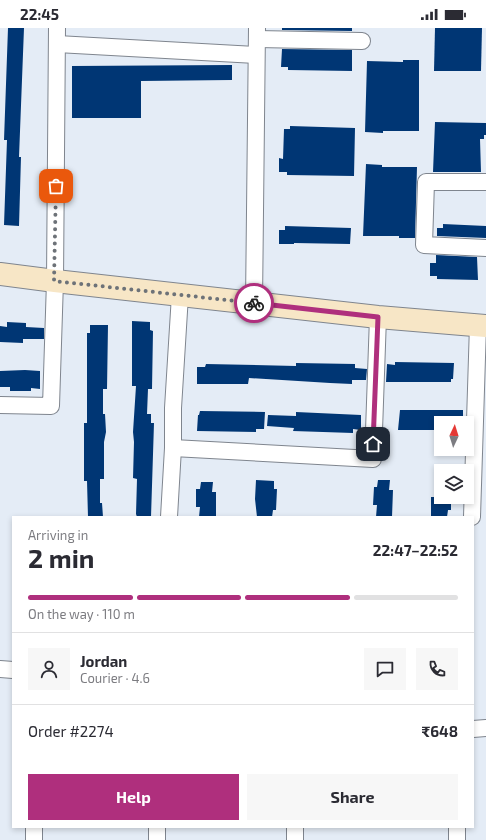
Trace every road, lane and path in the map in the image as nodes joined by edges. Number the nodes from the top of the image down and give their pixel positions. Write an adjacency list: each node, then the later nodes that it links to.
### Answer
1 (57, 28): 4 (street)
2 (257, 34): 3 (street); 5 (street)
3 (362, 42)
4 (57, 44): 5 (street); 9 (street)
5 (256, 55): 11 (street)
6 (486, 182): 7 (street)
7 (486, 248)
8 (0, 274): 9 (street)
9 (54, 281): 10 (street); 14 (street)
10 (180, 295): 11 (street); 15 (street)
11 (254, 303): 12 (street)
12 (378, 317): 13 (street); 15 (street)
13 (482, 326): 17 (street)
14 (0, 405)
15 (173, 448): 16 (street)
16 (170, 516)
17 (472, 516)
18 (0, 669): 19 (street)
19 (12, 670)
20 (486, 728): 21 (street)
21 (474, 729)
22 (34, 828): 26 (street)
23 (157, 828): 27 (street)
24 (295, 828): 28 (street)
25 (457, 828): 29 (street)
26 (34, 840)
27 (157, 840)
28 (295, 840)
29 (457, 840)

